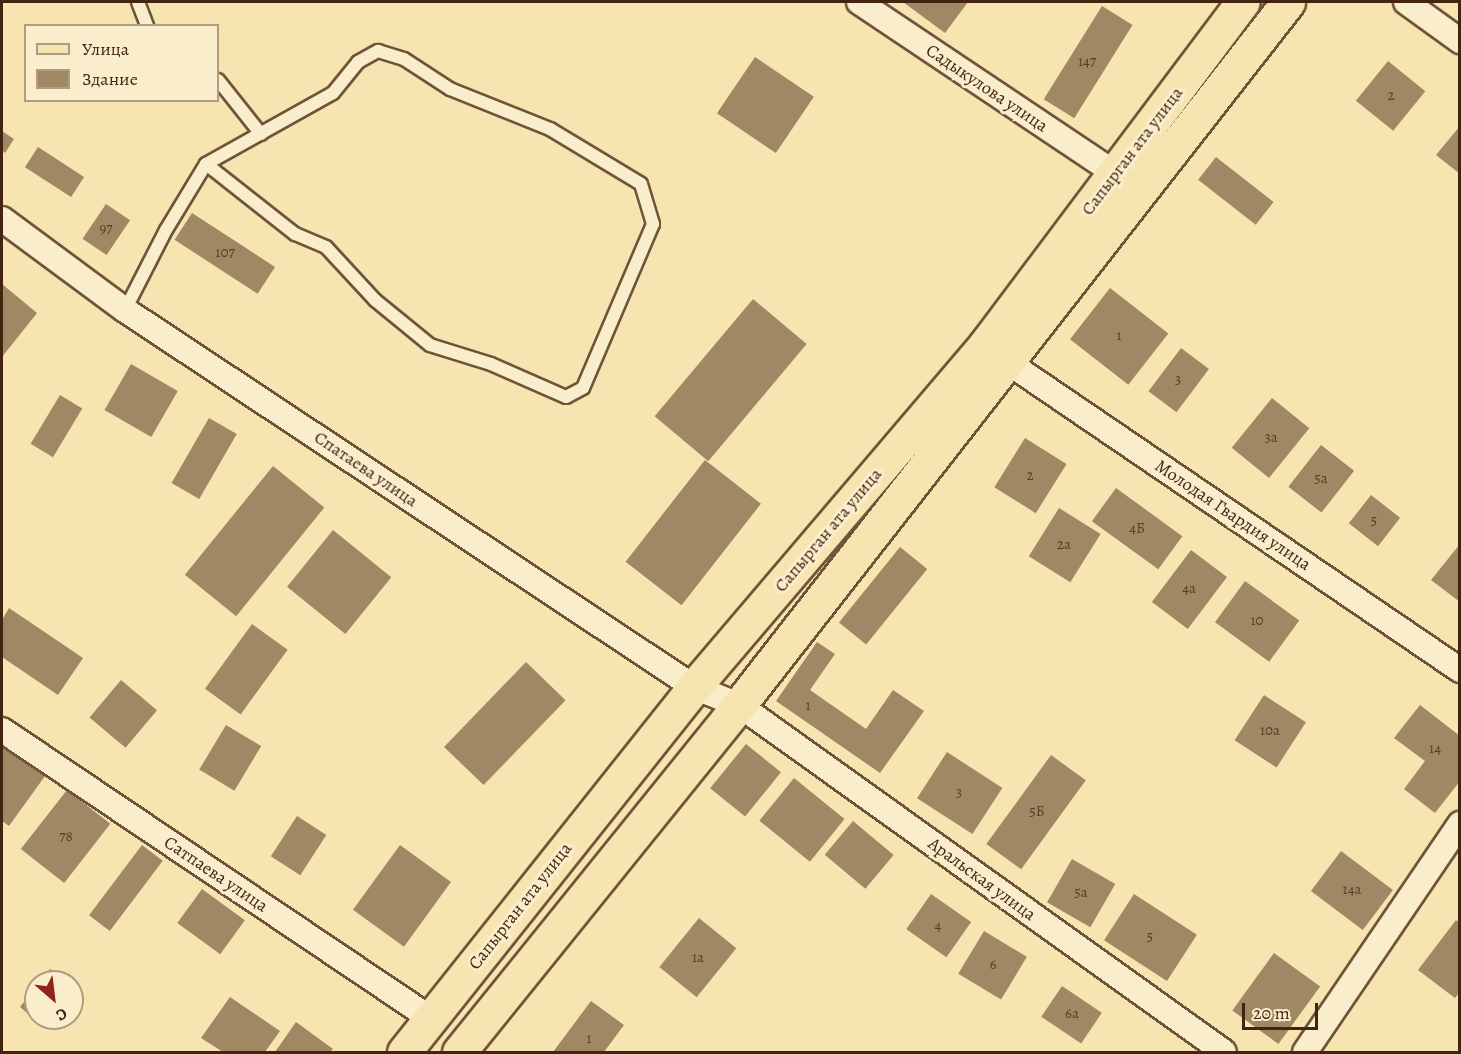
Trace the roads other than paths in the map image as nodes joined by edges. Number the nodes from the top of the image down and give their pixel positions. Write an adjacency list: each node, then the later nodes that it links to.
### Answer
1 (138, 2): 6 (lane)
2 (859, 2): 11 (street, Садыкулова улица)
3 (1243, 2): 11 (main road, Сапырган ата улица)
4 (1288, 2): 14 (main road, Сапырган ата улица)
5 (1406, 2): 7 (street)
6 (146, 24)
7 (1460, 41)
8 (219, 81): 9 (lane)
9 (261, 134): 10 (lane); 10 (lane)
10 (206, 165): 13 (lane)
11 (1116, 174): 16 (main road, Сапырган ата улица)
12 (2, 219): 13 (street, Спатаева улица)
13 (125, 310): 16 (street, Спатаева улица)
14 (1006, 361): 15 (street, Молодая Гвардия улица); 17 (main road, Сапырган ата улица)
15 (1460, 670)
16 (694, 687): 17 (street, Спатаева улица); 20 (main road, Сапырган ата улица)
17 (740, 705): 21 (main road, Сапырган ата улица); 23 (street, Аральская улица)
18 (2, 730): 20 (street, Сатпаева улица)
19 (1460, 824): 24 (street)
20 (430, 1018): 22 (main road, Сапырган ата улица)
21 (466, 1050)
22 (404, 1053)
23 (1224, 1053)
24 (1305, 1053)

